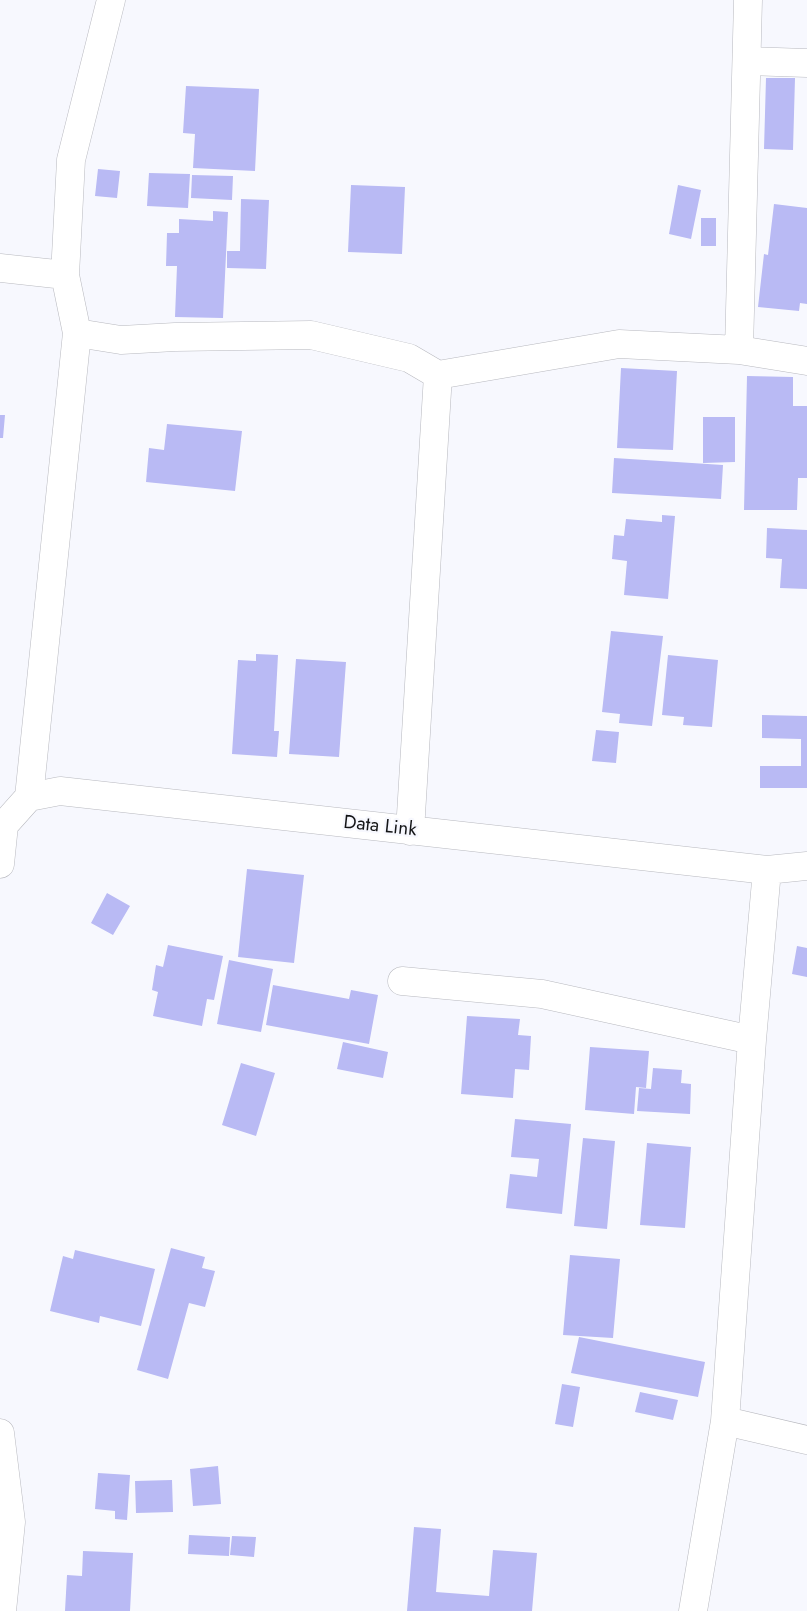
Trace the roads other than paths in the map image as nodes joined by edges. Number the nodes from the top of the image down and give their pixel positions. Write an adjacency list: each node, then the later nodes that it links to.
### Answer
1 (111, 0): 6 (street)
2 (748, 0): 3 (street)
3 (747, 61): 4 (street); 8 (street)
4 (807, 63)
5 (0, 268): 6 (street)
6 (65, 275): 7 (street)
7 (77, 333): 10 (street); 11 (street)
8 (739, 350): 9 (street); 10 (street)
9 (807, 361)
10 (438, 375): 12 (street)
11 (29, 797): 12 (street, Data Link); 13 (street)
12 (410, 831): 15 (street, Data Link)
13 (0, 864)
14 (807, 866): 15 (street, Data Link)
15 (767, 870): 17 (street)
16 (402, 981): 17 (street)
17 (752, 1040): 18 (street)
18 (725, 1421): 20 (street); 22 (street)
19 (0, 1432): 21 (street)
20 (807, 1440)
21 (2, 1611)
22 (693, 1611)

